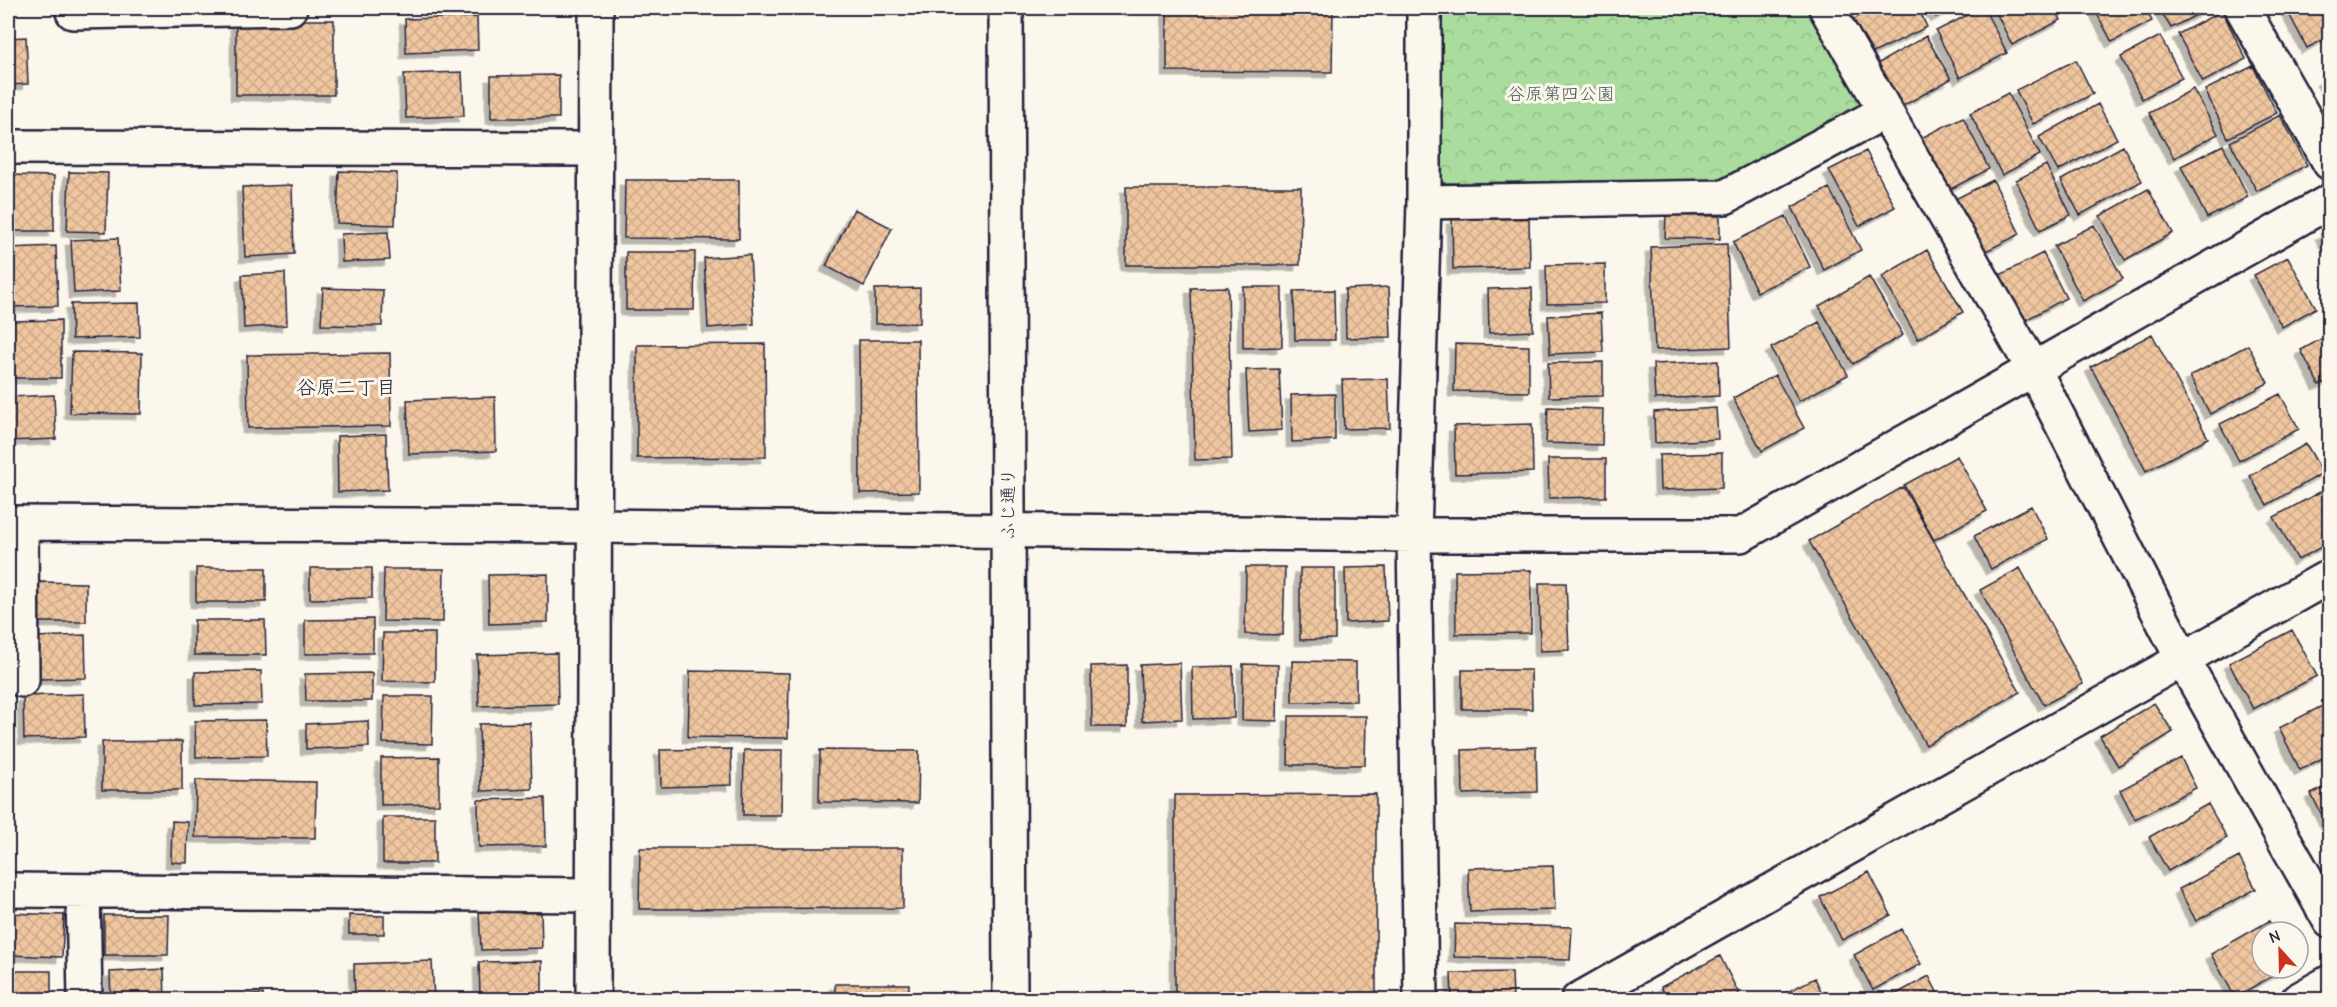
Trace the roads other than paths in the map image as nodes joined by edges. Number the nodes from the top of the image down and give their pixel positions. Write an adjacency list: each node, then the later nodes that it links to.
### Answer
1 (290, 8): 7 (street)
2 (596, 8): 10 (street)
3 (1006, 8): 17 (street, ふじ通り)
4 (1424, 8): 13 (street)
5 (1826, 8): 8 (street)
6 (2242, 8): 11 (street)
7 (73, 12)
8 (1884, 112): 13 (street); 14 (street)
9 (8, 147): 10 (street)
10 (594, 149): 16 (street)
11 (2330, 163)
12 (2330, 201): 14 (street)
13 (1424, 202): 18 (street)
14 (2033, 368): 18 (street); 20 (street)
15 (14, 523): 16 (street); 21 (street)
16 (592, 526): 17 (street); 24 (street)
17 (1008, 530): 18 (street); 29 (street, ふじ通り)
18 (1414, 535): 30 (street)
19 (2330, 576): 20 (street)
20 (2182, 658): 25 (street); 31 (street)
21 (22, 680)
22 (8, 890): 23 (street)
23 (82, 891): 24 (street); 27 (street)
24 (592, 895): 28 (street)
25 (2330, 921)
26 (2330, 982): 32 (street)
27 (85, 999)
28 (593, 999)
29 (1010, 999)
30 (1421, 999)
31 (1578, 999)
32 (2298, 999)

